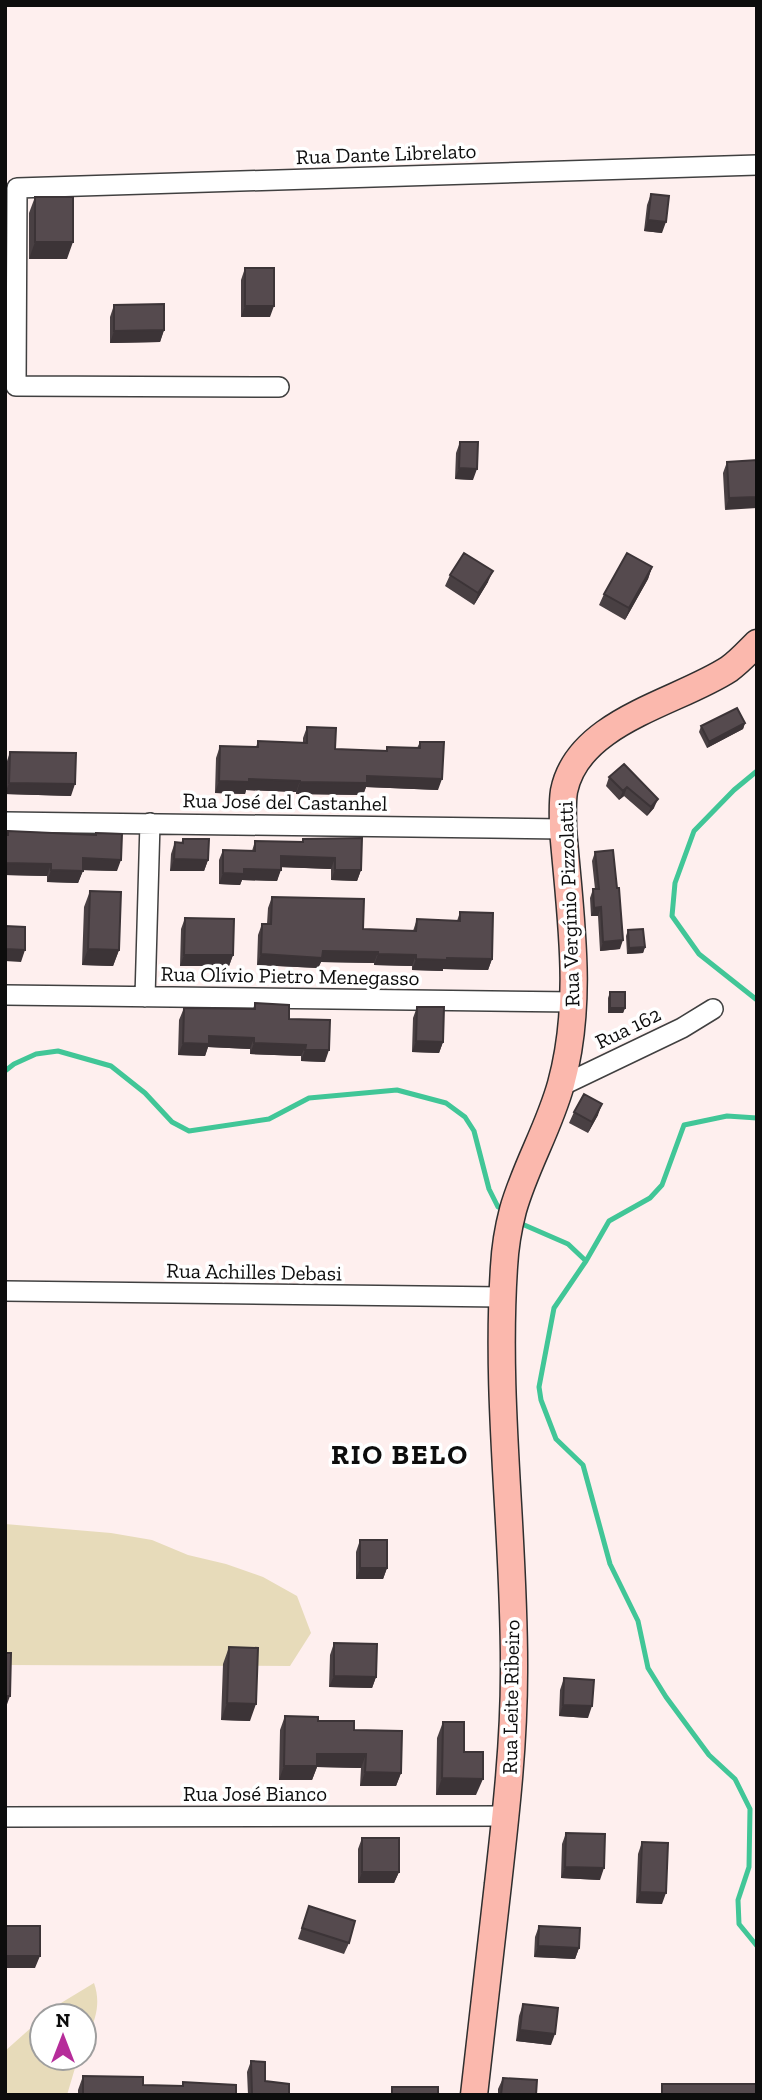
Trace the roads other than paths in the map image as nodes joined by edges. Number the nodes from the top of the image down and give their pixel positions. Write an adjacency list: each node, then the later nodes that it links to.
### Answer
1 (757, 165): 2 (street, Rua Dante Librelato)
2 (279, 387)
3 (757, 643): 6 (street, Rua Vergínio Pizzolatti)
4 (5, 822): 5 (street, Rua José del Castanhel)
5 (150, 823): 6 (street, Rua José del Castanhel); 8 (street)
6 (563, 829): 9 (street, Rua Vergínio Pizzolatti)
7 (5, 995): 8 (street, Rua Olívio Pietro Menegasso)
8 (145, 997): 9 (street, Rua Olívio Pietro Menegasso)
9 (575, 1002): 11 (street, Rua Vergínio Pizzolatti)
10 (713, 1010): 11 (street, Rua 162)
11 (561, 1086): 13 (street, Rua Vergínio Pizzolatti)
12 (5, 1291): 13 (street, Rua Achilles Debasi)
13 (502, 1297): 14 (street, Rua Leite Ribeiro)
14 (505, 1816): 15 (street, Rua José Bianco); 16 (street, Rua Leite Ribeiro)
15 (5, 1817)
16 (474, 2095)

